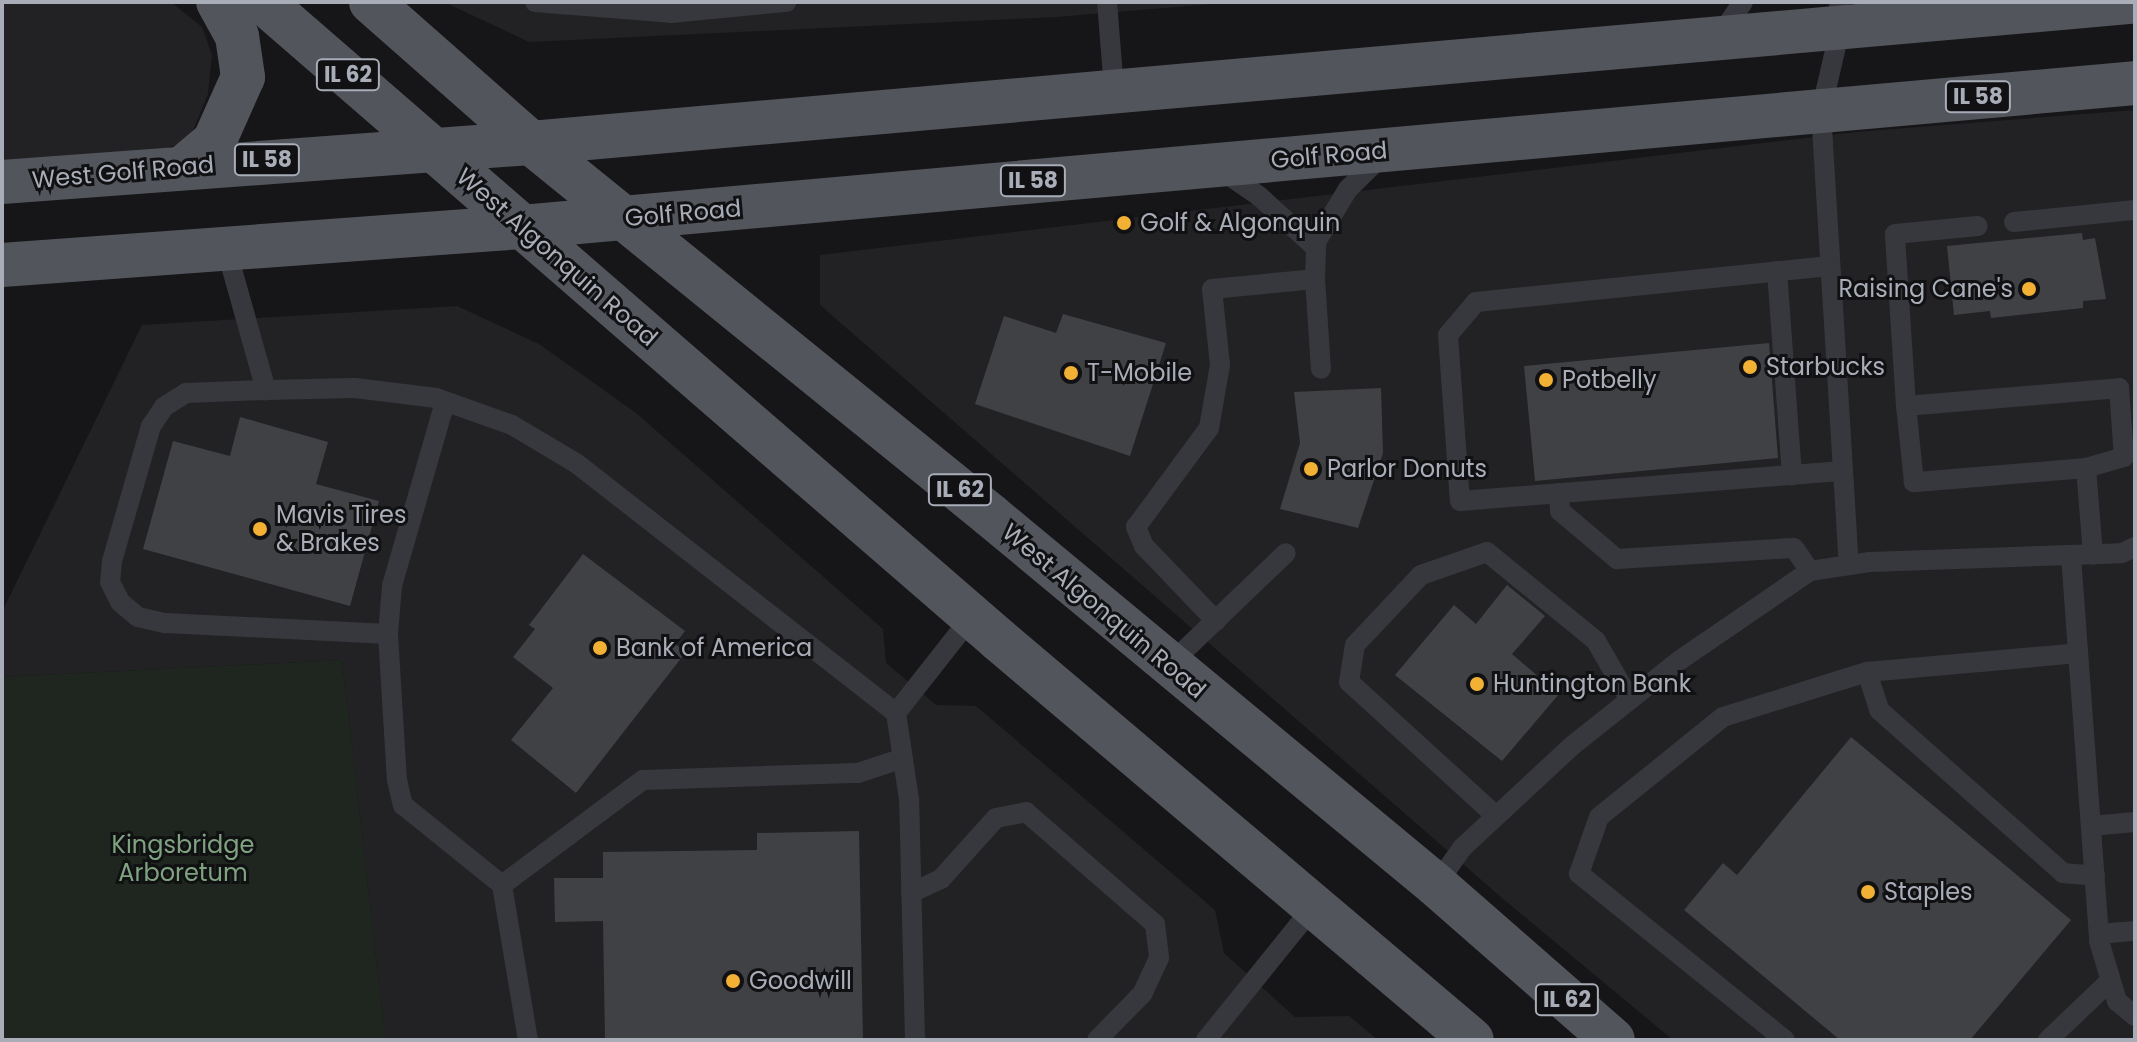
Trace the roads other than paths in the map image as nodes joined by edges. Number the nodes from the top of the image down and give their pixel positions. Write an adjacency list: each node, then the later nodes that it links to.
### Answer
1 (218, 2): 17 (main road)
2 (263, 2): 14 (main road, West Algonquin Road / IL 62)
3 (371, 2): 13 (main road, West Algonquin Road / IL 62)
4 (535, 2): 5 (lane)
5 (786, 2)
6 (1107, 2): 11 (lane)
7 (2131, 2): 8 (main road, IL 58)
8 (1840, 15): 9 (main road, IL 58); 12 (lane)
9 (1731, 19): 11 (main road, IL 58)
10 (2135, 83): 12 (main road, Golf Road / IL 58)
11 (1114, 89): 13 (main road, IL 58)
12 (1821, 111): 15 (main road, Golf Road / IL 58); 27 (lane)
13 (531, 143): 14 (main road, West Golf Road / IL 58); 20 (main road, West Algonquin Road / IL 62)
14 (432, 149): 17 (main road, West Golf Road / IL 58); 23 (main road, West Algonquin Road / IL 62)
15 (1389, 149): 16 (main road, Golf Road / IL 58); 24 (lane)
16 (1214, 165): 20 (main road, Golf Road / IL 58); 24 (lane)
17 (185, 166): 18 (main road, West Golf Road / IL 58)
18 (2, 182)
19 (2135, 210): 21 (lane)
20 (622, 218): 23 (main road, Golf Road / IL 58); 49 (main road, West Algonquin Road / IL 62)
21 (2014, 222)
22 (1978, 226): 33 (lane)
23 (522, 227): 25 (main road, IL 58); 45 (main road, West Algonquin Road / IL 62)
24 (1314, 246): 29 (lane)
25 (226, 248): 26 (main road, IL 58); 31 (lane)
26 (2, 265)
27 (1830, 266): 28 (lane); 36 (lane)
28 (1777, 271): 37 (lane); 38 (lane)
29 (1315, 279): 30 (lane); 46 (lane)
30 (1321, 369)
31 (266, 390): 32 (lane); 47 (lane)
32 (445, 402): 47 (lane); 52 (lane)
33 (1906, 406): 34 (lane); 35 (lane)
34 (2130, 453): 35 (lane)
35 (2086, 468): 41 (lane)
36 (1843, 471): 37 (lane); 43 (lane)
37 (1792, 475): 38 (lane)
38 (1559, 493): 44 (lane)
39 (2135, 547): 41 (lane)
40 (1286, 553): 46 (lane)
41 (2093, 555): 42 (lane)
42 (2071, 556): 43 (lane); 48 (lane)
43 (1849, 565): 44 (lane)
44 (1810, 571): 51 (lane)
45 (974, 614): 52 (lane); 61 (main road, West Algonquin Road / IL 62)
46 (1216, 621): 49 (lane)
47 (388, 634): 58 (lane)
48 (2078, 653): 50 (lane); 56 (lane)
49 (1168, 666): 59 (main road, West Algonquin Road / IL 62)
50 (1867, 672): 57 (lane); 72 (lane)
51 (1630, 700): 54 (lane); 54 (lane)
52 (896, 713): 53 (lane)
53 (903, 758): 58 (lane); 60 (lane)
54 (1496, 816): 59 (lane)
55 (2135, 822): 56 (lane)
56 (2091, 826): 57 (lane)
57 (2095, 876): 63 (lane)
58 (502, 885): 66 (lane)
59 (1436, 885): 71 (main road, West Algonquin Road / IL 62)
60 (911, 893): 67 (lane); 68 (lane)
61 (1314, 906): 69 (lane); 70 (main road, West Algonquin Road / IL 62)
62 (2135, 931): 63 (lane)
63 (2099, 934): 64 (lane)
64 (2109, 982): 65 (lane); 73 (lane)
65 (2135, 1016)
66 (528, 1040)
67 (915, 1040)
68 (1097, 1040)
69 (1206, 1040)
70 (1472, 1040)
71 (1613, 1040)
72 (1785, 1040)
73 (2048, 1040)

